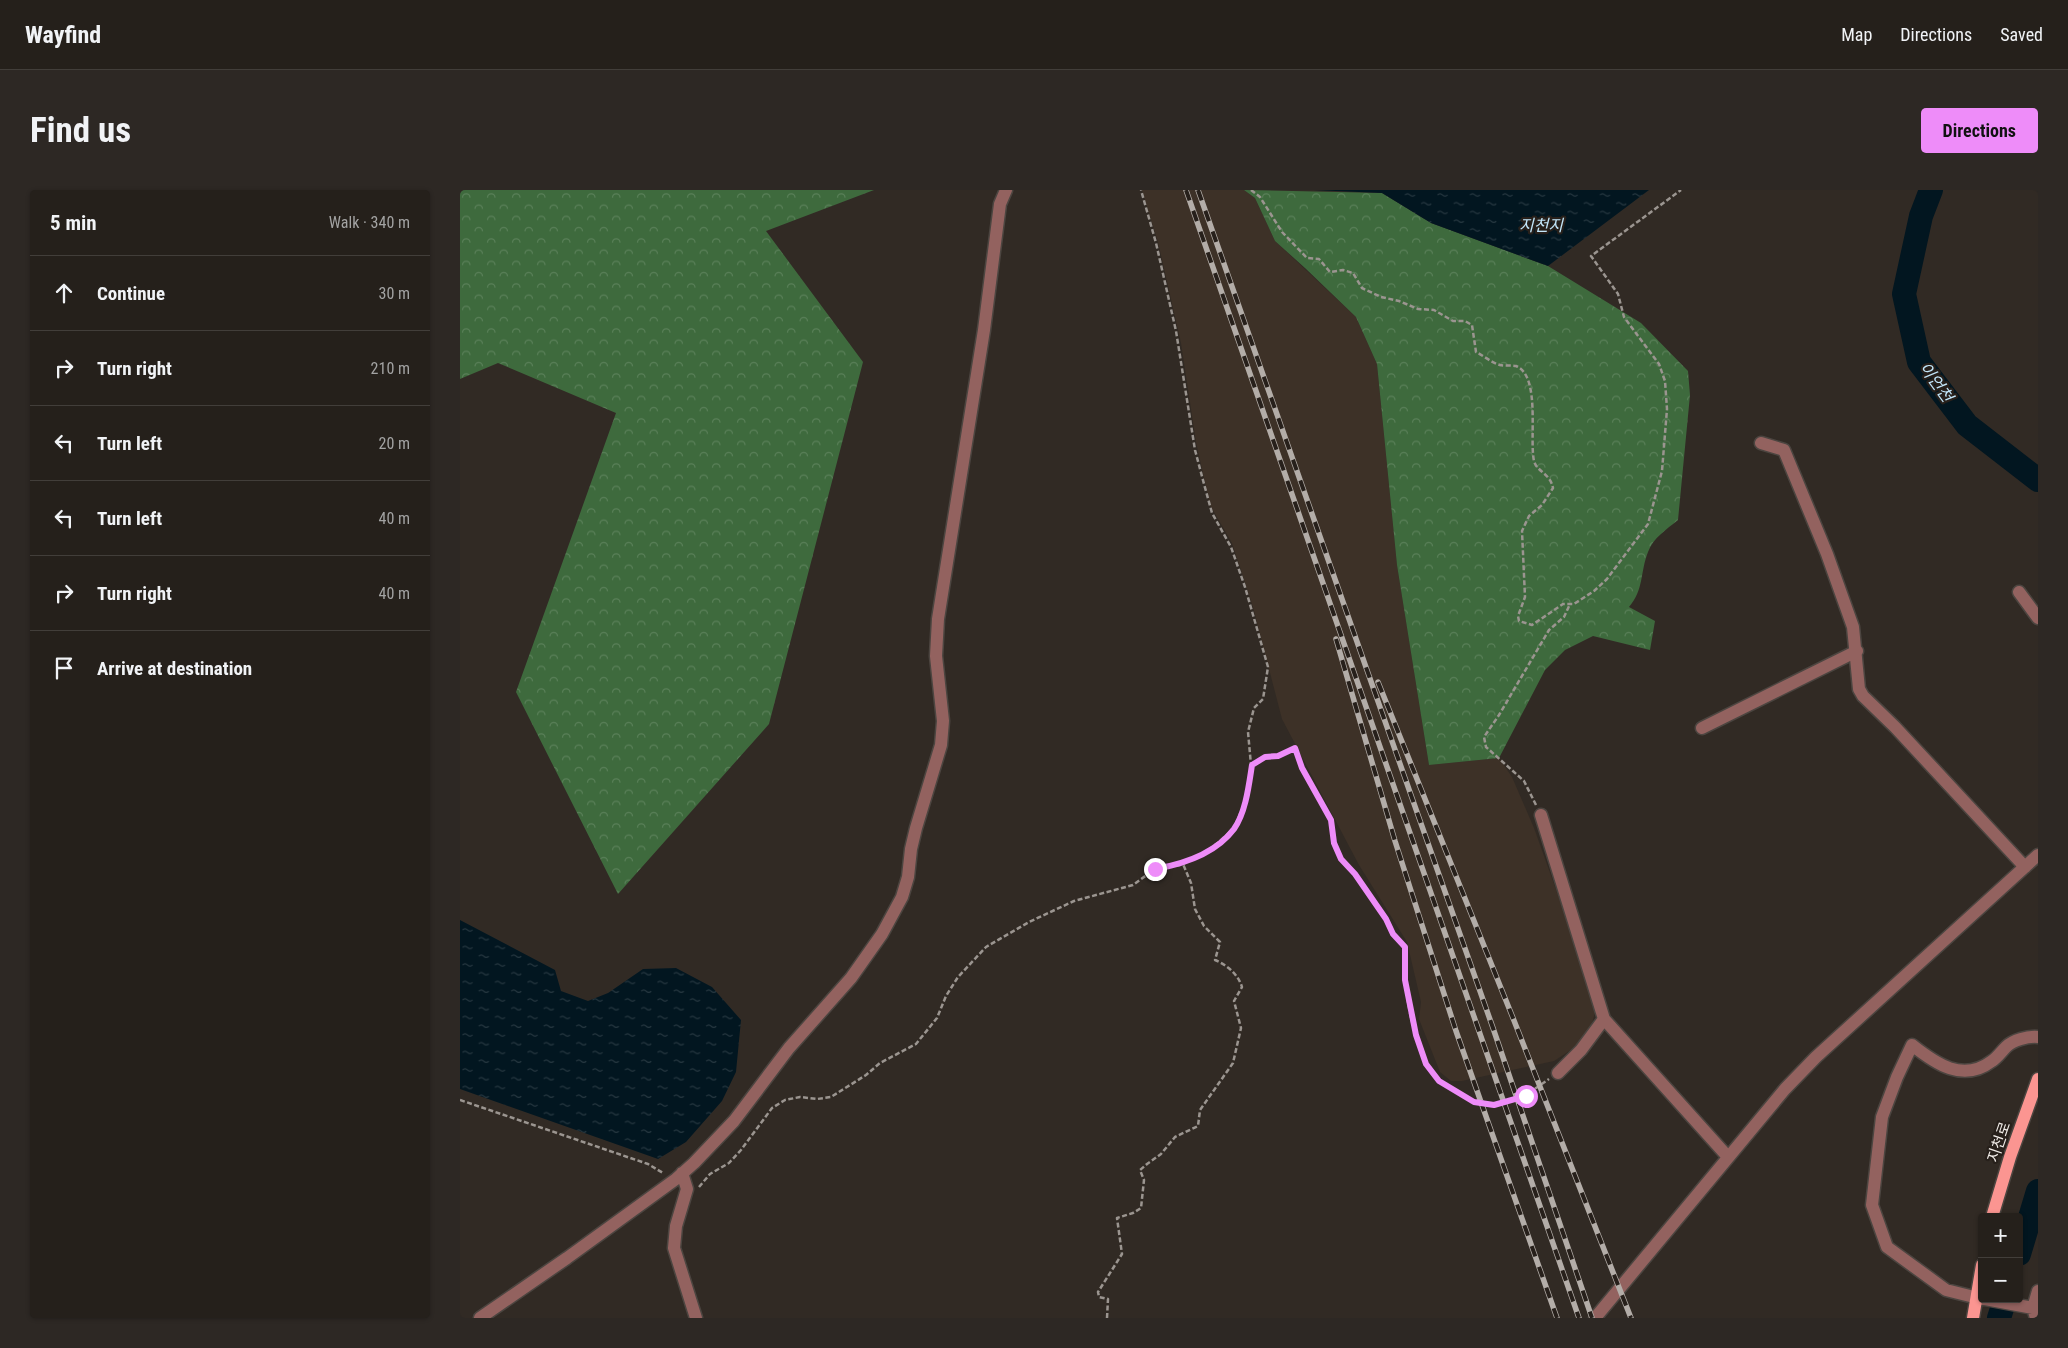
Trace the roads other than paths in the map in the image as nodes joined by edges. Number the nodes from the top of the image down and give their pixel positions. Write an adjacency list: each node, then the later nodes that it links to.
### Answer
1 (1006, 190): 15 (street)
2 (1761, 444): 5 (street)
3 (2019, 592): 4 (street)
4 (2038, 618)
5 (1857, 651): 6 (street); 9 (street)
6 (1702, 728)
7 (1541, 815): 10 (street)
8 (2038, 855): 9 (street)
9 (2025, 868): 14 (street)
10 (1604, 1019): 12 (street); 14 (street)
11 (2038, 1036): 18 (street)
12 (1558, 1073)
13 (2038, 1079): 16 (main road, 지천로)
14 (1728, 1157): 24 (street)
15 (679, 1176): 22 (street); 23 (street)
16 (1993, 1213)
17 (2038, 1291): 21 (street)
18 (1978, 1297)
19 (1979, 1303): 25 (main road)
20 (1999, 1303): 21 (street)
21 (2034, 1313)
22 (480, 1318)
23 (696, 1318)
24 (1595, 1318)
25 (1973, 1318)

